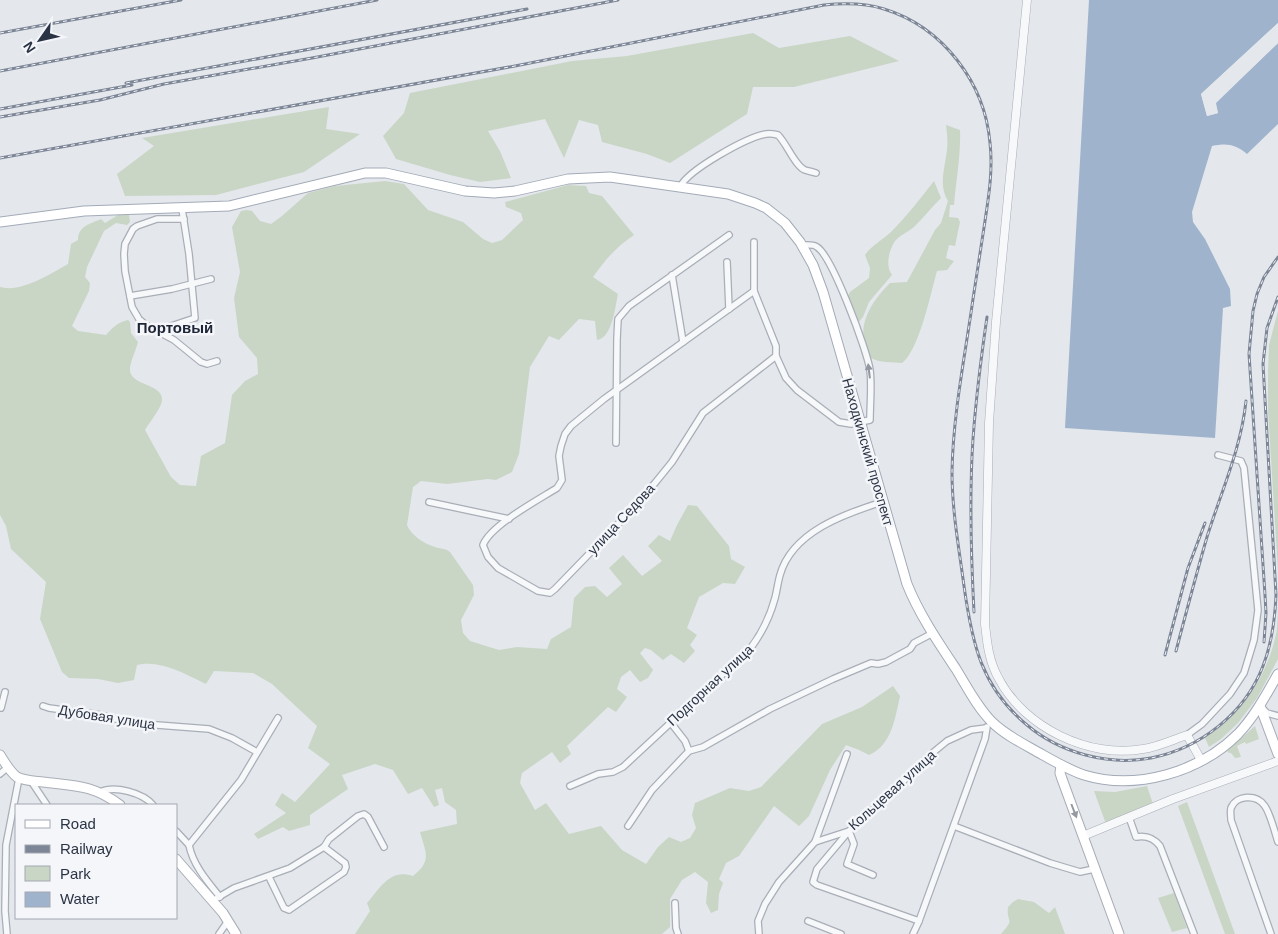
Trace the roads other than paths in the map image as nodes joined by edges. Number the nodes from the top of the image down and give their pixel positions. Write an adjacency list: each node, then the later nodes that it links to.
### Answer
1 (1027, 0): 38 (street)
2 (816, 173): 3 (street)
3 (680, 187): 4 (main road, Находкинский проспект); 9 (main road, Находкинский проспект)
4 (182, 209): 5 (street); 6 (main road, Находкинский проспект)
5 (184, 219): 13 (street); 15 (street)
6 (0, 222)
7 (729, 235): 11 (street)
8 (754, 242): 14 (street)
9 (802, 245): 22 (main road, Находкинский проспект); 22 (street, one-way to 9)
10 (727, 262): 16 (street)
11 (672, 275): 18 (street); 21 (street)
12 (211, 279): 13 (street)
13 (193, 284): 15 (street); 17 (street)
14 (754, 291): 16 (street, улица Седова); 19 (street)
15 (130, 296): 17 (street)
16 (729, 309): 18 (street, улица Седова)
17 (156, 331): 20 (street)
18 (683, 342): 21 (street, улица Седова)
19 (776, 356): 22 (street); 27 (street, улица Седова)
20 (217, 361)
21 (616, 391): 23 (street); 27 (street, улица Седова)
22 (860, 422): 26 (main road, Находкинский проспект)
23 (616, 443)
24 (1218, 455): 38 (street)
25 (429, 502): 27 (street)
26 (882, 502): 28 (main road, Находкинский проспект); 36 (street, Подгорная улица)
27 (510, 519)
28 (933, 633): 37 (main road, Находкинский проспект); 39 (street)
29 (1278, 674): 32 (main road, Находкинский проспект)
30 (0, 697): 33 (street)
31 (43, 706): 40 (street, Дубовая улица)
32 (1260, 706): 34 (street); 42 (main road); 44 (main road, Находкинский проспект)
33 (1, 708)
34 (1278, 716)
35 (278, 718): 40 (street)
36 (671, 723): 39 (street); 51 (street, Подгорная улица)
37 (989, 725): 46 (main road, Находкинский проспект); 58 (street); 59 (street, Кольцевая улица)
38 (1186, 735): 44 (street)
39 (689, 751): 57 (street)
40 (257, 752): 64 (street)
41 (847, 754): 62 (street)
42 (1278, 754)
43 (0, 756): 47 (main road)
44 (1201, 760): 46 (main road, Находкинский проспект)
45 (1278, 762): 56 (street)
46 (1061, 765): 61 (main road, one-way to 61)
47 (8, 767): 48 (street); 49 (main road)
48 (0, 774)
49 (19, 778): 50 (main road); 76 (street)
50 (31, 781): 52 (main road); 53 (street)
51 (570, 786)
52 (100, 792): 54 (main road); 55 (street)
53 (46, 804)
54 (118, 804)
55 (152, 804)
56 (1129, 817): 61 (street); 84 (street)
57 (628, 826)
58 (954, 826): 68 (street); 75 (street)
59 (849, 832): 62 (street, Кольцевая улица); 69 (street); 75 (street)
60 (178, 833): 64 (street)
61 (1083, 836): 68 (main road)
62 (815, 842): 80 (street)
63 (1278, 842): 85 (street)
64 (189, 845): 71 (street)
65 (324, 846): 66 (street); 70 (street); 70 (street)
66 (384, 848)
67 (178, 861): 71 (main road)
68 (1094, 869): 83 (main road)
69 (874, 875)
70 (269, 876): 71 (street)
71 (216, 899): 73 (main road)
72 (675, 904): 79 (street)
73 (228, 921): 77 (street); 78 (main road)
74 (808, 921): 81 (street)
75 (919, 921): 82 (street)
76 (7, 934)
77 (218, 934)
78 (236, 934)
79 (678, 934)
80 (759, 934)
81 (841, 934)
82 (912, 934)
83 (1119, 934)
84 (1194, 934)
85 (1271, 934)

